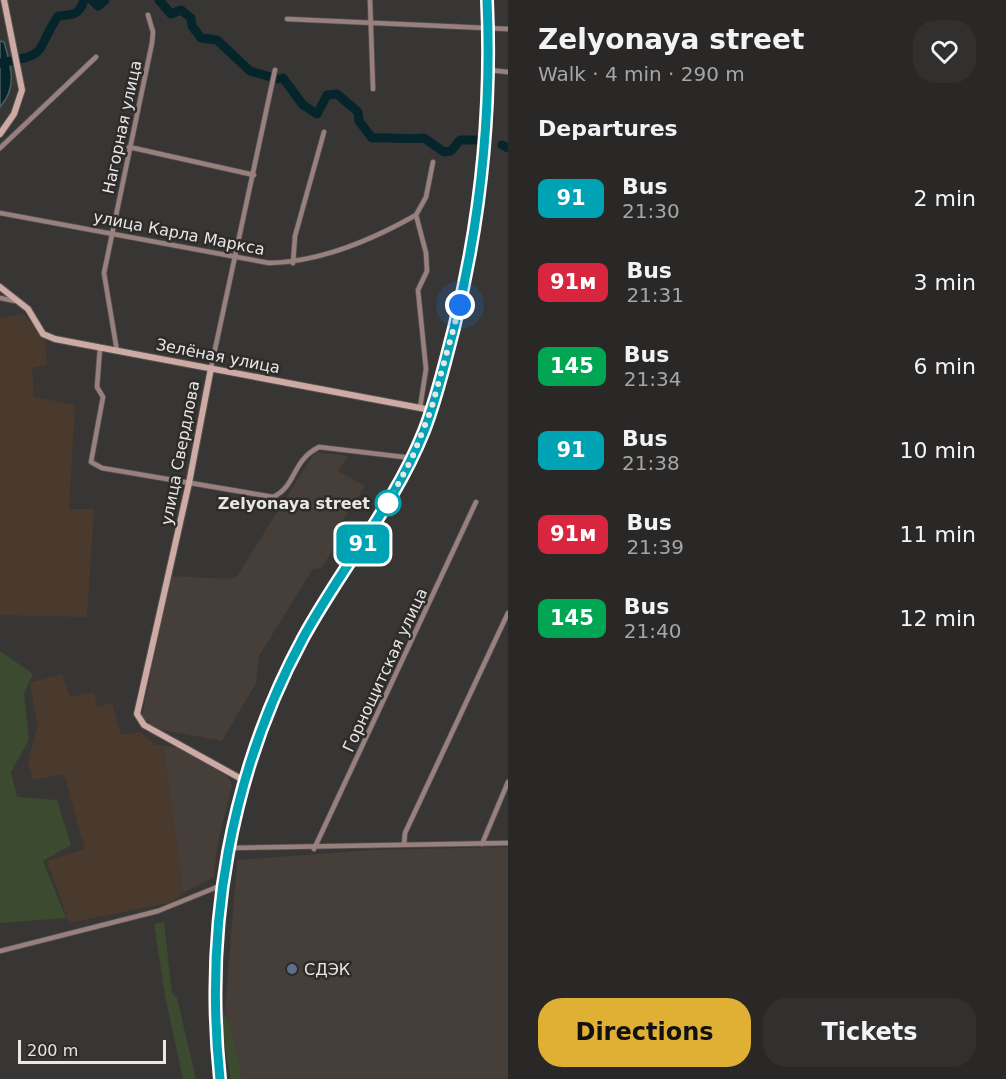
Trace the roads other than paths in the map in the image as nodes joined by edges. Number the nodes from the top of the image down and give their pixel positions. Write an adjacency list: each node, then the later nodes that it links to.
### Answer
1 (4, 0): 15 (street)
2 (370, 0): 6 (street)
3 (487, 0): 7 (main road)
4 (148, 15): 16 (street, Нагорная улица)
5 (287, 19): 6 (street)
6 (371, 25): 7 (street); 13 (street)
7 (488, 29): 8 (street); 11 (main road)
8 (508, 29)
9 (96, 57): 17 (street)
10 (275, 70): 19 (street, улица Свердлова)
11 (488, 70): 12 (street); 32 (main road)
12 (508, 72)
13 (373, 89)
14 (324, 132): 24 (street)
15 (0, 134)
16 (129, 147): 19 (street); 22 (street, Нагорная улица)
17 (0, 148)
18 (433, 162): 21 (street)
19 (254, 175): 23 (street, улица Свердлова)
20 (0, 213): 22 (street, улица Карла Маркса)
21 (416, 215): 24 (street, улица Карла Маркса); 31 (street)
22 (112, 232): 23 (street, улица Карла Маркса); 29 (street, Нагорная улица)
23 (236, 258): 24 (street, улица Карла Маркса); 30 (street, улица Свердлова)
24 (293, 263)
25 (0, 287): 27 (street, Зелёная улица)
26 (0, 298): 27 (street)
27 (16, 301): 28 (street, Зелёная улица)
28 (100, 348): 29 (street, Зелёная улица); 34 (street)
29 (117, 351): 30 (street, Зелёная улица)
30 (211, 368): 31 (street, Зелёная улица); 34 (street, улица Свердлова)
31 (420, 408): 32 (street, Зелёная улица)
32 (431, 410): 33 (main road)
33 (412, 458): 34 (street); 37 (main road)
34 (189, 483): 37 (street, улица Свердлова)
35 (476, 502): 43 (street, Горнощитская улица)
36 (508, 613): 41 (street)
37 (245, 781): 42 (main road)
38 (508, 782): 40 (street)
39 (508, 843): 40 (street)
40 (482, 844): 41 (street)
41 (404, 845): 43 (street)
42 (228, 848): 43 (street); 44 (main road)
43 (314, 849)
44 (222, 885): 45 (street); 46 (main road)
45 (0, 951)
46 (220, 1079)

